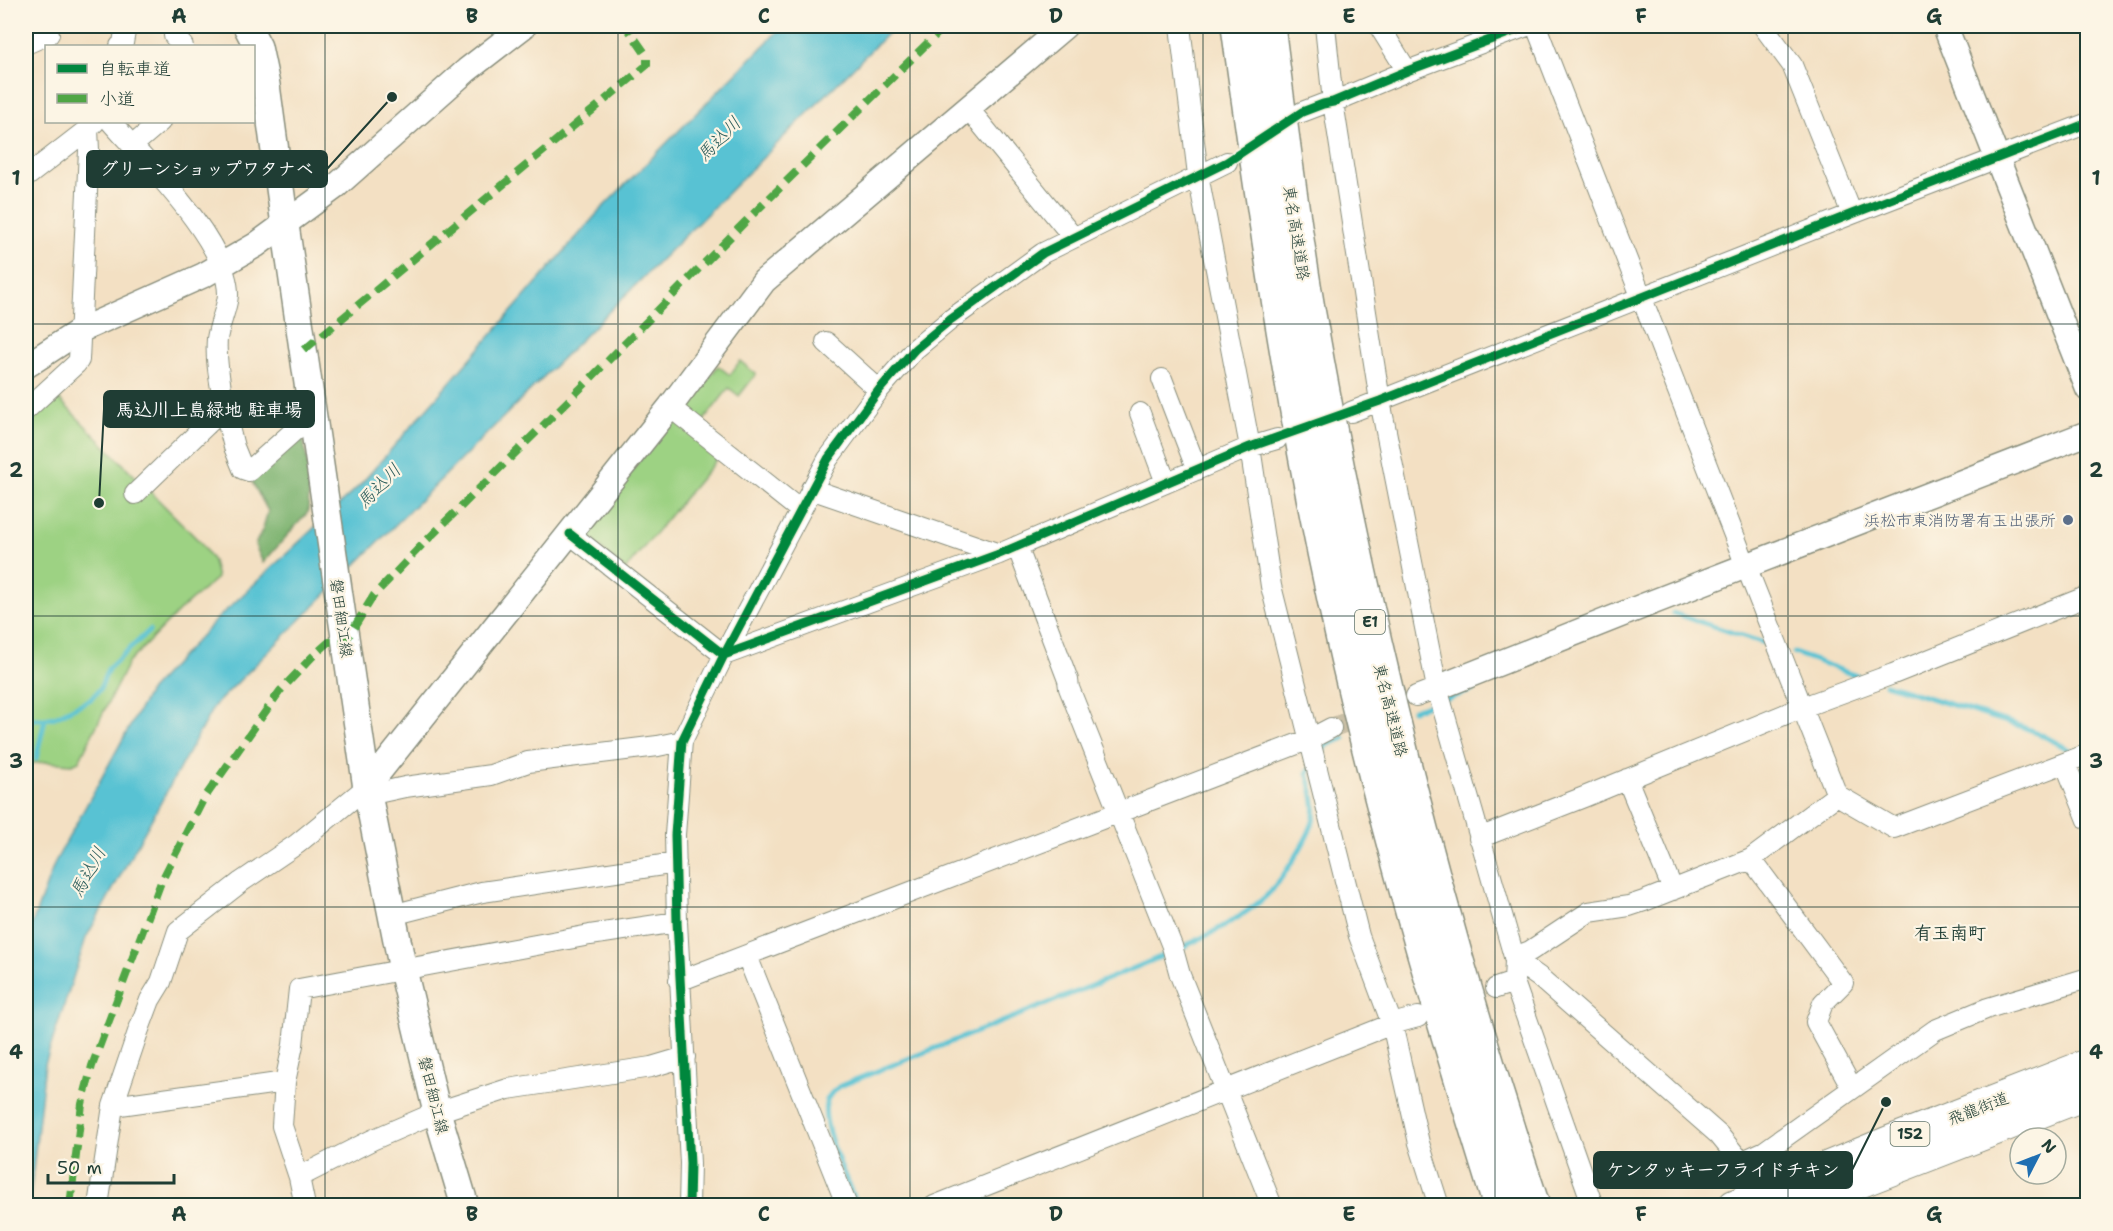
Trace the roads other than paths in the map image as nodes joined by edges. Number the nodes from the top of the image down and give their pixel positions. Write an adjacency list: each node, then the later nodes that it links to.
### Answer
1 (126, 26): 16 (street)
2 (247, 26): 31 (main road, 磐田細江線)
3 (524, 26): 31 (street)
4 (1065, 26): 19 (street)
5 (1180, 26): 28 (street)
6 (1238, 26): 104 (highway, 東名高速道路 / E1)
7 (1268, 26): 105 (highway, 東名高速道路 / E1)
8 (1325, 26): 18 (street)
9 (1379, 26): 17 (street)
10 (1527, 26): 17 (street)
11 (1536, 26): 34 (street)
12 (1763, 26): 30 (street)
13 (1945, 26): 26 (street)
14 (51, 35): 15 (street)
15 (26, 44)
16 (121, 45)
17 (1407, 71): 18 (street)
18 (1334, 102): 20 (street); 41 (street)
19 (968, 108): 32 (street); 42 (street)
20 (1302, 112)
21 (112, 123): 25 (street)
22 (159, 123): 25 (street)
23 (2088, 123): 26 (street)
24 (92, 125): 29 (street); 35 (street)
25 (132, 146): 33 (street)
26 (1998, 159): 30 (street); 39 (street)
27 (1227, 162): 28 (street)
28 (1198, 175): 32 (street); 50 (street)
29 (26, 177)
30 (1852, 214): 34 (street)
31 (285, 225): 33 (street); 47 (main road, 磐田細江線)
32 (1073, 237): 40 (street)
33 (221, 264): 35 (street); 43 (street)
34 (1641, 297): 41 (street); 58 (street)
35 (81, 330): 37 (street); 44 (street)
36 (825, 342): 40 (street)
37 (26, 366)
38 (1162, 379): 51 (street)
39 (2088, 389)
40 (879, 390): 53 (street)
41 (1380, 401): 45 (street); 61 (street)
42 (670, 407): 55 (street); 56 (street)
43 (224, 408): 47 (street); 54 (street)
44 (26, 410)
45 (1351, 411)
46 (1140, 413): 52 (street)
47 (313, 414): 68 (main road, 磐田細江線)
48 (2088, 433): 58 (street)
49 (1277, 439): 50 (street)
50 (1250, 447): 51 (street); 65 (street)
51 (1197, 470): 52 (street)
52 (1166, 483): 57 (street)
53 (812, 489): 55 (street); 57 (street)
54 (135, 494)
55 (800, 510): 60 (street)
56 (570, 534): 60 (street); 68 (street)
57 (1008, 550): 60 (street); 70 (street)
58 (1746, 566): 61 (street); 62 (street)
59 (2088, 596): 62 (street)
60 (724, 656): 64 (street)
61 (1430, 692): 72 (street)
62 (1803, 706): 67 (street); 69 (street)
63 (1331, 728): 65 (street)
64 (682, 741): 68 (street); 74 (street)
65 (1312, 743): 70 (street); 84 (street)
66 (2078, 758): 69 (street); 71 (street)
67 (1627, 779): 72 (street); 75 (street)
68 (368, 790): 76 (main road, 磐田細江線); 91 (street)
69 (1837, 795): 73 (street)
70 (1119, 813): 78 (street); 89 (street)
71 (2088, 820)
72 (1479, 837): 79 (street)
73 (1751, 859): 75 (street); 88 (street)
74 (676, 863): 76 (street); 77 (street)
75 (1673, 890): 79 (street)
76 (392, 915): 80 (main road, 磐田細江線)
77 (676, 922): 80 (street); 82 (street)
78 (747, 956): 82 (street); 100 (street)
79 (1514, 959): 93 (street); 106 (street)
80 (403, 970): 87 (street); 92 (main road, 磐田細江線)
81 (2088, 978): 88 (street)
82 (679, 981): 85 (street)
83 (1418, 1017): 84 (street)
84 (1392, 1024): 89 (street); 103 (street)
85 (685, 1057): 92 (street); 99 (street)
86 (2088, 1065): 95 (highway, 飛龍街道 / 152)
87 (285, 1083): 91 (street); 94 (street)
88 (1852, 1088): 93 (street)
89 (1227, 1091): 101 (street); 102 (street)
90 (2088, 1093): 107 (highway, 飛龍街道 / 152)
91 (113, 1106): 96 (street)
92 (437, 1113): 94 (street); 98 (main road, 磐田細江線)
93 (1741, 1162): 95 (street)
94 (299, 1178): 97 (street)
95 (1750, 1203)
96 (98, 1206)
97 (305, 1206)
98 (465, 1206)
99 (689, 1206)
100 (847, 1206)
101 (934, 1206)
102 (1272, 1206)
103 (1439, 1206)
104 (1500, 1206)
105 (1533, 1206)
106 (1593, 1206)
107 (1797, 1206)

